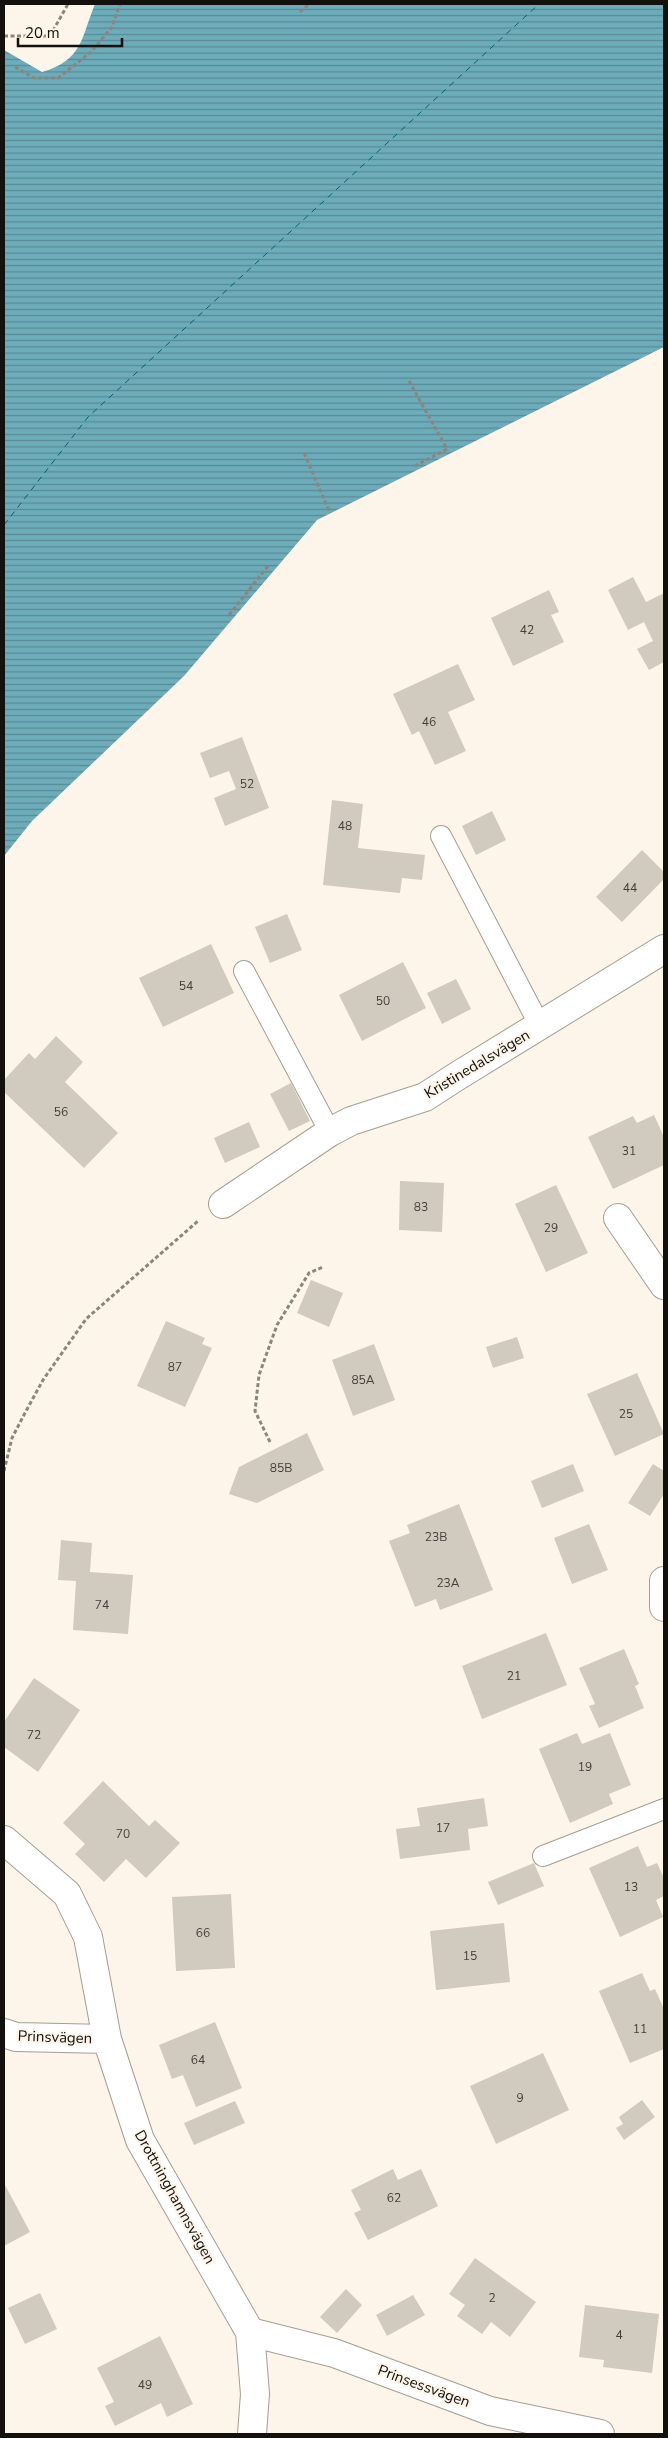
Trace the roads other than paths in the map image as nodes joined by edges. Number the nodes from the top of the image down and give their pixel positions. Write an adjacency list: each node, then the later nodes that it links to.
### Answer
1 (441, 836): 4 (lane, Kristinedalsvägen)
2 (664, 949): 4 (street, Kristinedalsvägen)
3 (244, 971): 5 (lane)
4 (540, 1026): 5 (street, Kristinedalsvägen)
5 (330, 1132): 6 (street, Kristinedalsvägen)
6 (223, 1204)
7 (618, 1218): 8 (street)
8 (664, 1285)
9 (664, 1581): 10 (street)
10 (664, 1607)
11 (664, 1808): 13 (lane)
12 (4, 1840): 15 (street, Drottninghamnsvägen)
13 (543, 1856)
14 (4, 2032): 15 (street, Prinsvägen)
15 (107, 2039): 16 (street, Drottninghamnsvägen)
16 (250, 2332): 17 (street, Drottninghamnsvägen); 18 (street, Prinsessvägen)
17 (252, 2434)
18 (600, 2434)

